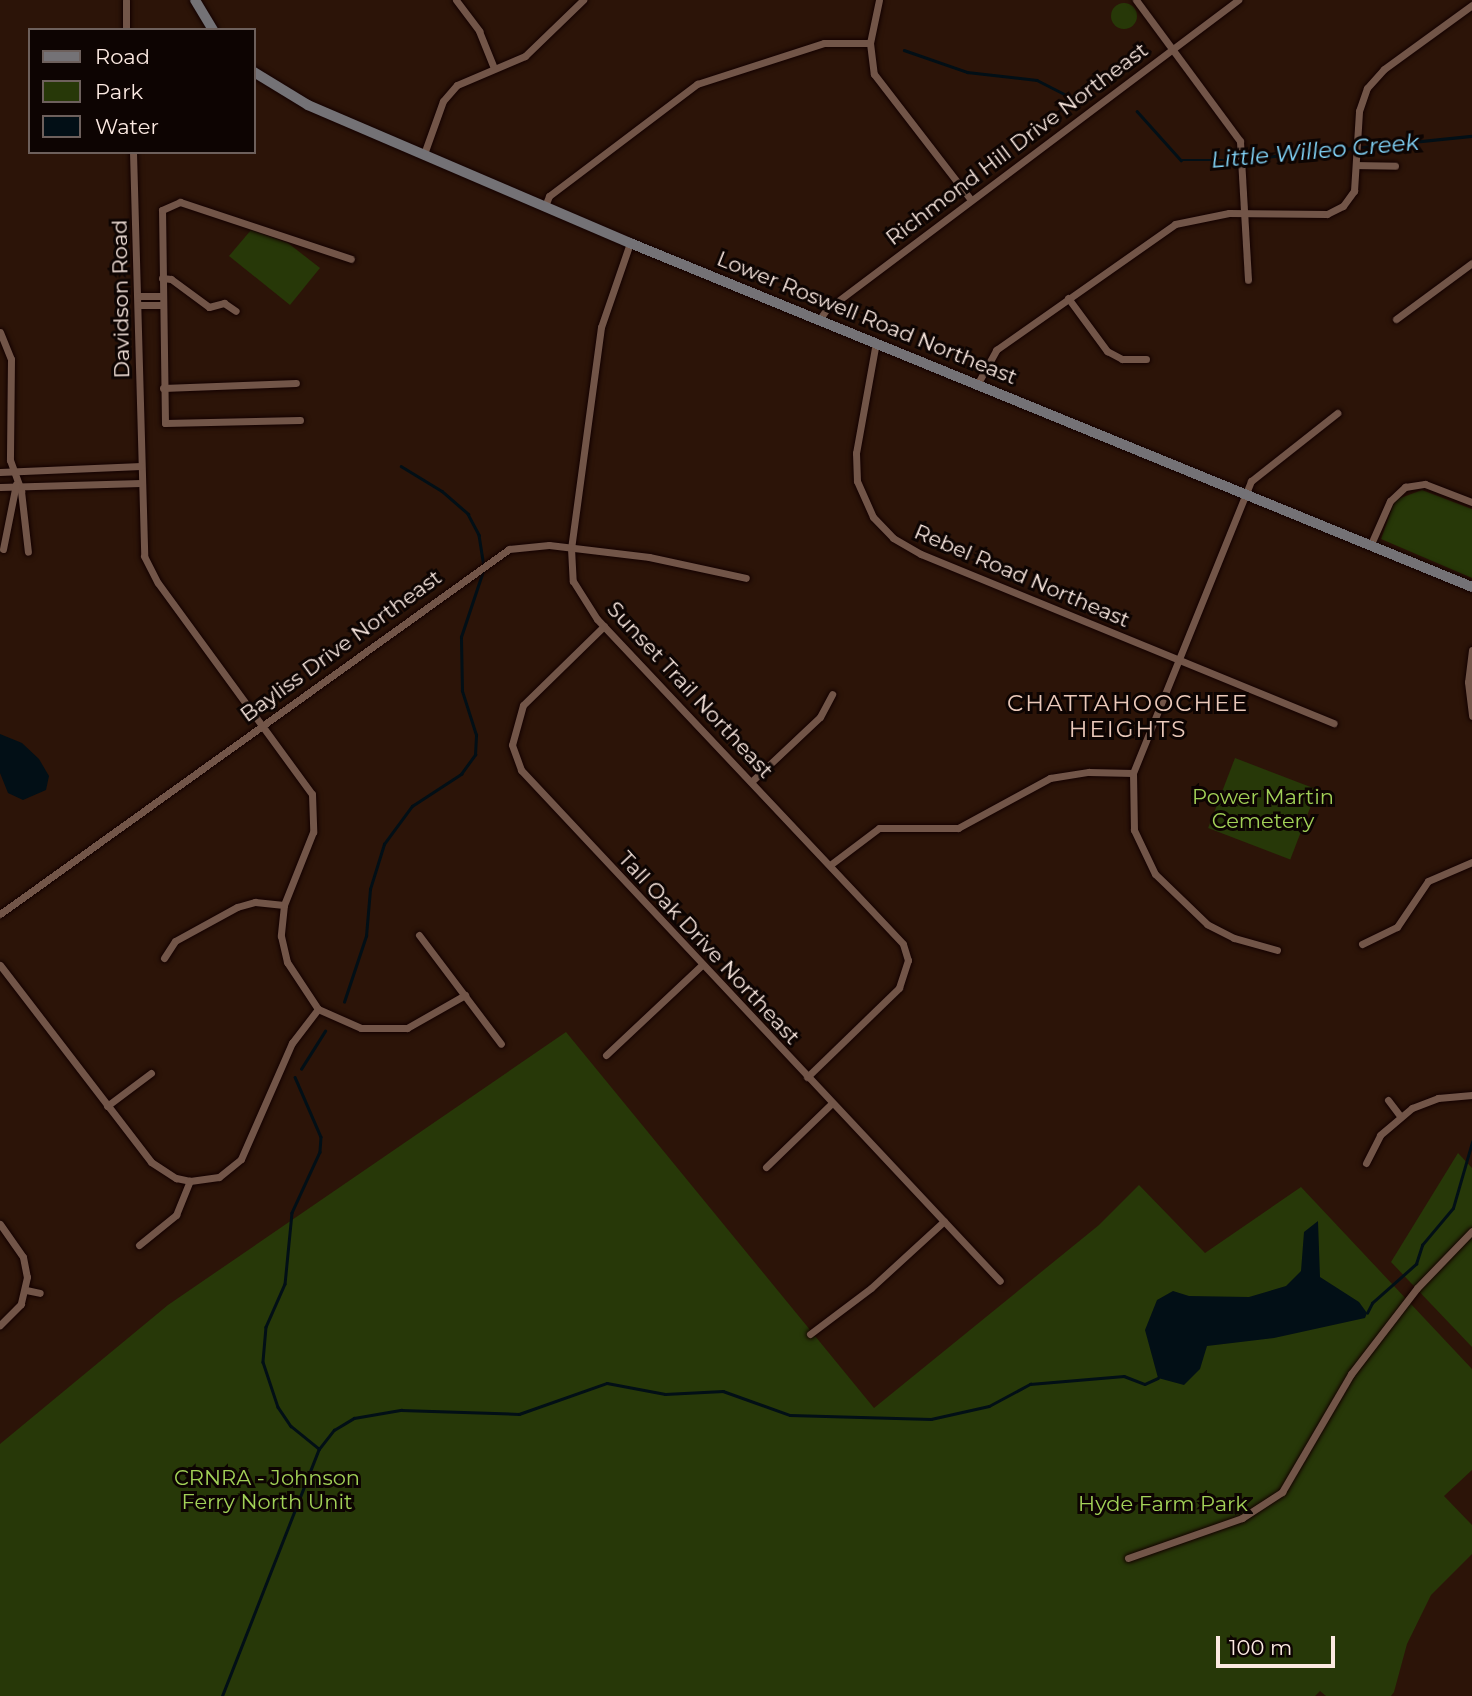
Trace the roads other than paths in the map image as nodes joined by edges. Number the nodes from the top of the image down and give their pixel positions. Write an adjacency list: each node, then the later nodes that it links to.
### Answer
1 (125, 0): 9 (street)
2 (195, 0): 10 (street)
3 (456, 0): 13 (street)
4 (583, 0): 13 (street)
5 (879, 0): 11 (street)
6 (1136, 0): 12 (street)
7 (1238, 0): 12 (street, Richmond Hill Drive Northeast)
8 (1472, 5): 17 (street)
9 (126, 28)
10 (212, 28)
11 (870, 43): 19 (street); 20 (street)
12 (1173, 48): 19 (street, Richmond Hill Drive Northeast); 21 (street)
13 (494, 68): 16 (street)
14 (256, 73): 16 (street, Lower Roswell Road Northeast)
15 (133, 154): 29 (street, Davidson Road)
16 (424, 154): 20 (street, Lower Roswell Road Northeast)
17 (1356, 165): 18 (street); 21 (street)
18 (1395, 166)
19 (971, 200): 31 (street, Richmond Hill Drive Northeast)
20 (545, 206): 22 (street, Lower Roswell Road Northeast)
21 (1245, 213): 26 (street); 27 (street)
22 (630, 243): 31 (street, Lower Roswell Road Northeast); 50 (street, Sunset Trail Northeast)
23 (351, 259): 25 (street)
24 (1472, 264): 32 (street)
25 (162, 278): 28 (street); 30 (street)
26 (1248, 280)
27 (1068, 298): 35 (street); 37 (street)
28 (162, 300): 29 (street); 38 (street)
29 (139, 301): 41 (street, Davidson Road)
30 (236, 311)
31 (819, 320): 34 (street, Lower Roswell Road Northeast)
32 (1396, 320)
33 (0, 332): 42 (street)
34 (876, 341): 37 (street, Lower Roswell Road Northeast); 57 (street, Rebel Road Northeast)
35 (1146, 359)
36 (296, 383): 38 (street)
37 (978, 383): 47 (street, Lower Roswell Road Northeast)
38 (163, 388): 40 (street)
39 (1337, 412): 47 (street)
40 (300, 421)
41 (141, 466): 42 (street); 44 (street, Davidson Road)
42 (12, 469): 43 (street); 45 (street)
43 (0, 472)
44 (141, 483): 45 (street); 60 (street, Davidson Road)
45 (16, 484): 46 (street); 51 (street); 52 (street)
46 (0, 487)
47 (1246, 493): 49 (street, Lower Roswell Road Northeast); 57 (street)
48 (1472, 502): 49 (street)
49 (1371, 544): 54 (street, Lower Roswell Road Northeast)
50 (570, 548): 53 (street, Bayliss Drive Northeast); 55 (street, Sunset Trail Northeast); 60 (street, Bayliss Drive Northeast)
51 (3, 549)
52 (28, 552)
53 (746, 578)
54 (1472, 587)
55 (604, 626): 63 (street, Sunset Trail Northeast); 73 (street, Tall Oak Drive Northeast)
56 (1472, 650): 59 (street)
57 (1177, 660): 61 (street, Rebel Road Northeast); 62 (street)
58 (832, 694): 63 (street)
59 (1472, 715)
60 (263, 723): 66 (street, Davidson Road); 67 (street, Bayliss Drive Northeast)
61 (1334, 723)
62 (1133, 773): 65 (street); 70 (street)
63 (752, 781): 65 (street, Sunset Trail Northeast)
64 (1472, 862): 69 (street)
65 (830, 865): 79 (street, Sunset Trail Northeast)
66 (284, 905): 71 (street); 75 (street, Davidson Road)
67 (0, 914)
68 (419, 935): 74 (street)
69 (1362, 944)
70 (1277, 950)
71 (164, 958)
72 (0, 965): 83 (street)
73 (702, 965): 77 (street); 79 (street, Tall Oak Drive Northeast)
74 (464, 995): 75 (street); 76 (street)
75 (318, 1009): 87 (street)
76 (502, 1044)
77 (606, 1055)
78 (151, 1073): 83 (street)
79 (807, 1077): 82 (street, Tall Oak Drive Northeast)
80 (1472, 1095): 84 (street)
81 (1388, 1100): 84 (street)
82 (832, 1103): 86 (street); 88 (street, Tall Oak Drive Northeast)
83 (107, 1106): 87 (street)
84 (1400, 1116): 85 (street)
85 (1366, 1163)
86 (766, 1167)
87 (190, 1181): 91 (street)
88 (944, 1222): 92 (street, Tall Oak Drive Northeast); 96 (street)
89 (0, 1224): 93 (street)
90 (1472, 1231): 97 (street)
91 (139, 1245)
92 (1000, 1280)
93 (26, 1290): 94 (street); 95 (street)
94 (40, 1293)
95 (0, 1325)
96 (810, 1334)
97 (1128, 1558)

